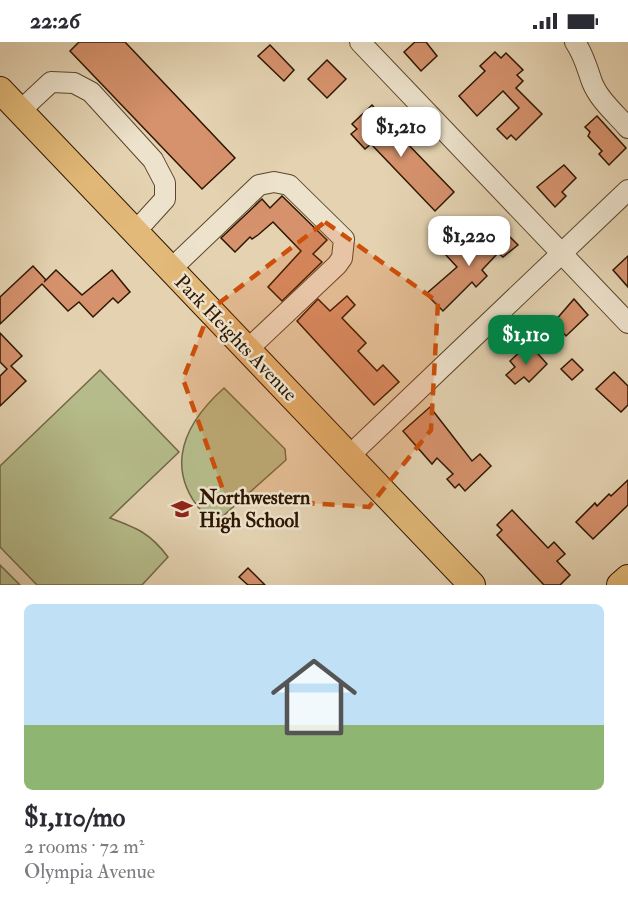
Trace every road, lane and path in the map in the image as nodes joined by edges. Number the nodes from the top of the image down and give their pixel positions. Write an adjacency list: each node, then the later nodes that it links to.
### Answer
1 (360, 42): 8 (street)
2 (575, 42): 5 (street)
3 (0, 90): 4 (main road, Park Heights Avenue)
4 (20, 111): 7 (main road, Park Heights Avenue); 7 (street)
5 (628, 128)
6 (628, 190): 8 (street)
7 (135, 232): 9 (main road, Park Heights Avenue)
8 (561, 252): 10 (street); 12 (street)
9 (171, 269): 11 (main road, Park Heights Avenue); 11 (street)
10 (628, 323)
11 (247, 350): 12 (main road, Park Heights Avenue)
12 (349, 456): 14 (main road, Park Heights Avenue)
13 (628, 578): 15 (main road)
14 (472, 585)
15 (620, 585)

